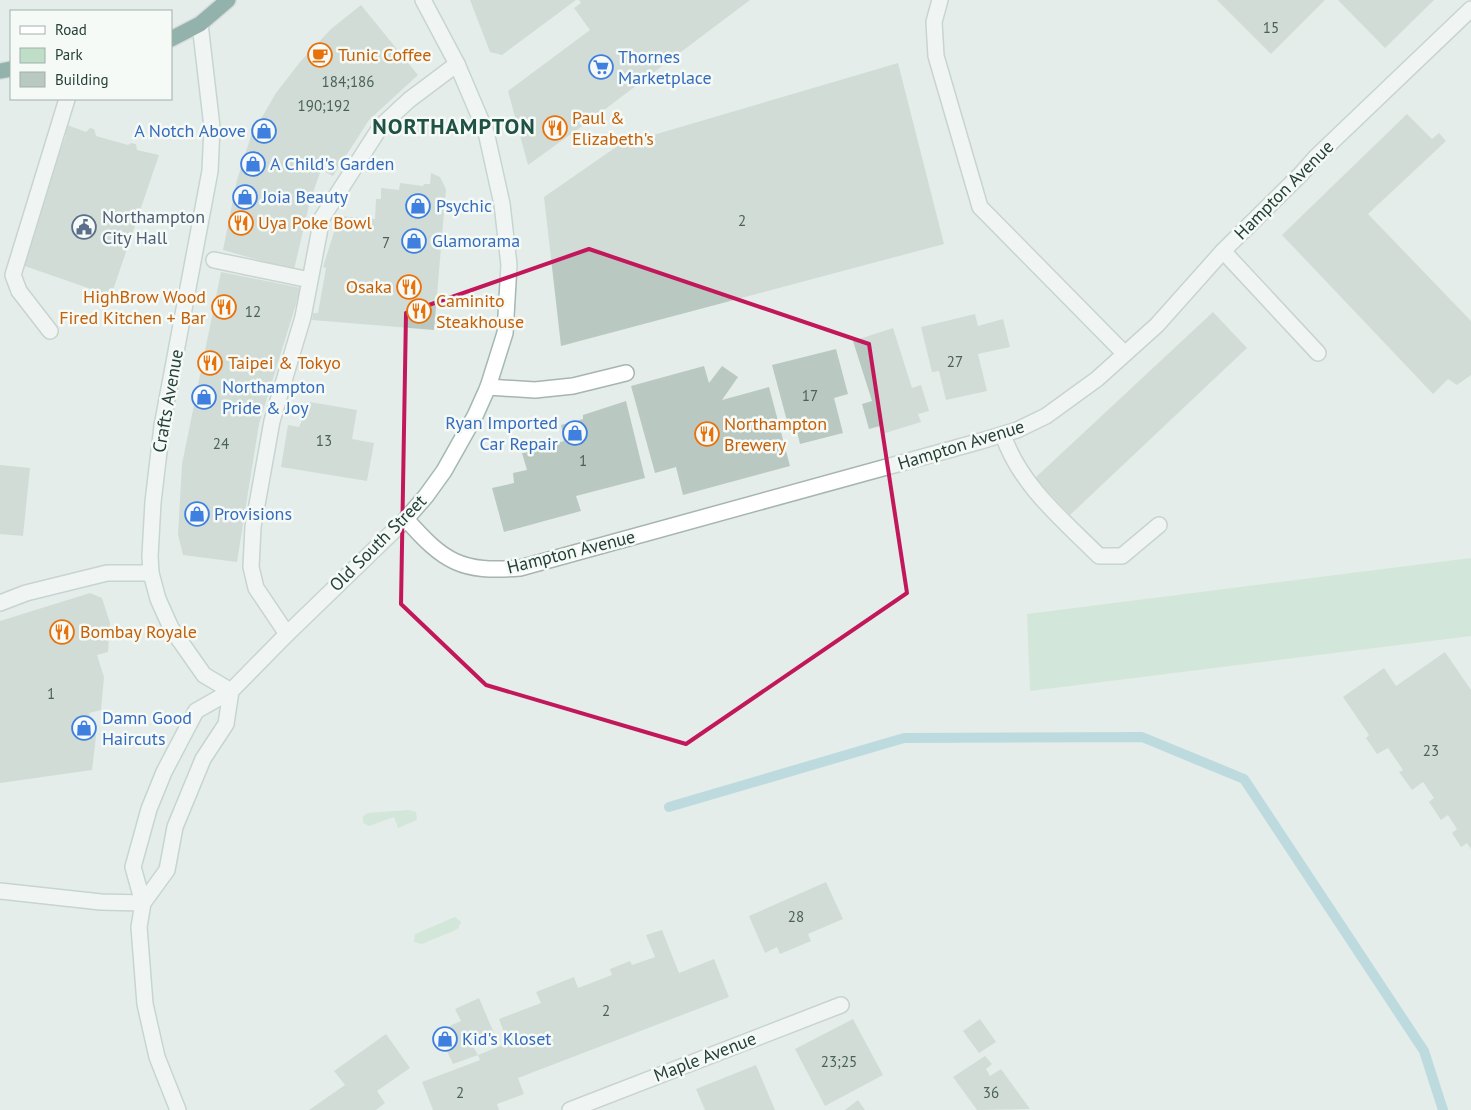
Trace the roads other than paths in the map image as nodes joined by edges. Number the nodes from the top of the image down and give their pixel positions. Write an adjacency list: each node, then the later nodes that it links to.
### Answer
1 (228, 0): 5 (highway)
2 (423, 0): 7 (street, Old South Street)
3 (938, 6): 13 (street)
4 (1471, 9): 9 (street, Hampton Avenue)
5 (200, 24): 6 (highway); 20 (street, Crafts Avenue)
6 (172, 38)
7 (457, 64): 11 (street); 16 (street, Old South Street)
8 (67, 100): 12 (street)
9 (1223, 251): 13 (street, Hampton Avenue); 14 (street)
10 (214, 260): 11 (street)
11 (310, 280): 22 (street)
12 (50, 331)
13 (1124, 353): 17 (street, Hampton Avenue)
14 (1318, 353)
15 (626, 373): 16 (street)
16 (488, 387): 18 (street, Old South Street)
17 (1003, 435): 18 (street, Hampton Avenue); 19 (street)
18 (406, 519): 22 (street, Old South Street)
19 (1159, 525)
20 (151, 572): 21 (street); 23 (street, Crafts Avenue)
21 (0, 603)
22 (287, 634): 23 (street, Old South Street)
23 (231, 691): 25 (street, Old South Street); 25 (street, Old South Street)
24 (0, 892): 25 (street)
25 (143, 903): 27 (street, Old South Street)
26 (841, 1005): 28 (street, Maple Avenue)
27 (178, 1110)
28 (570, 1110)

